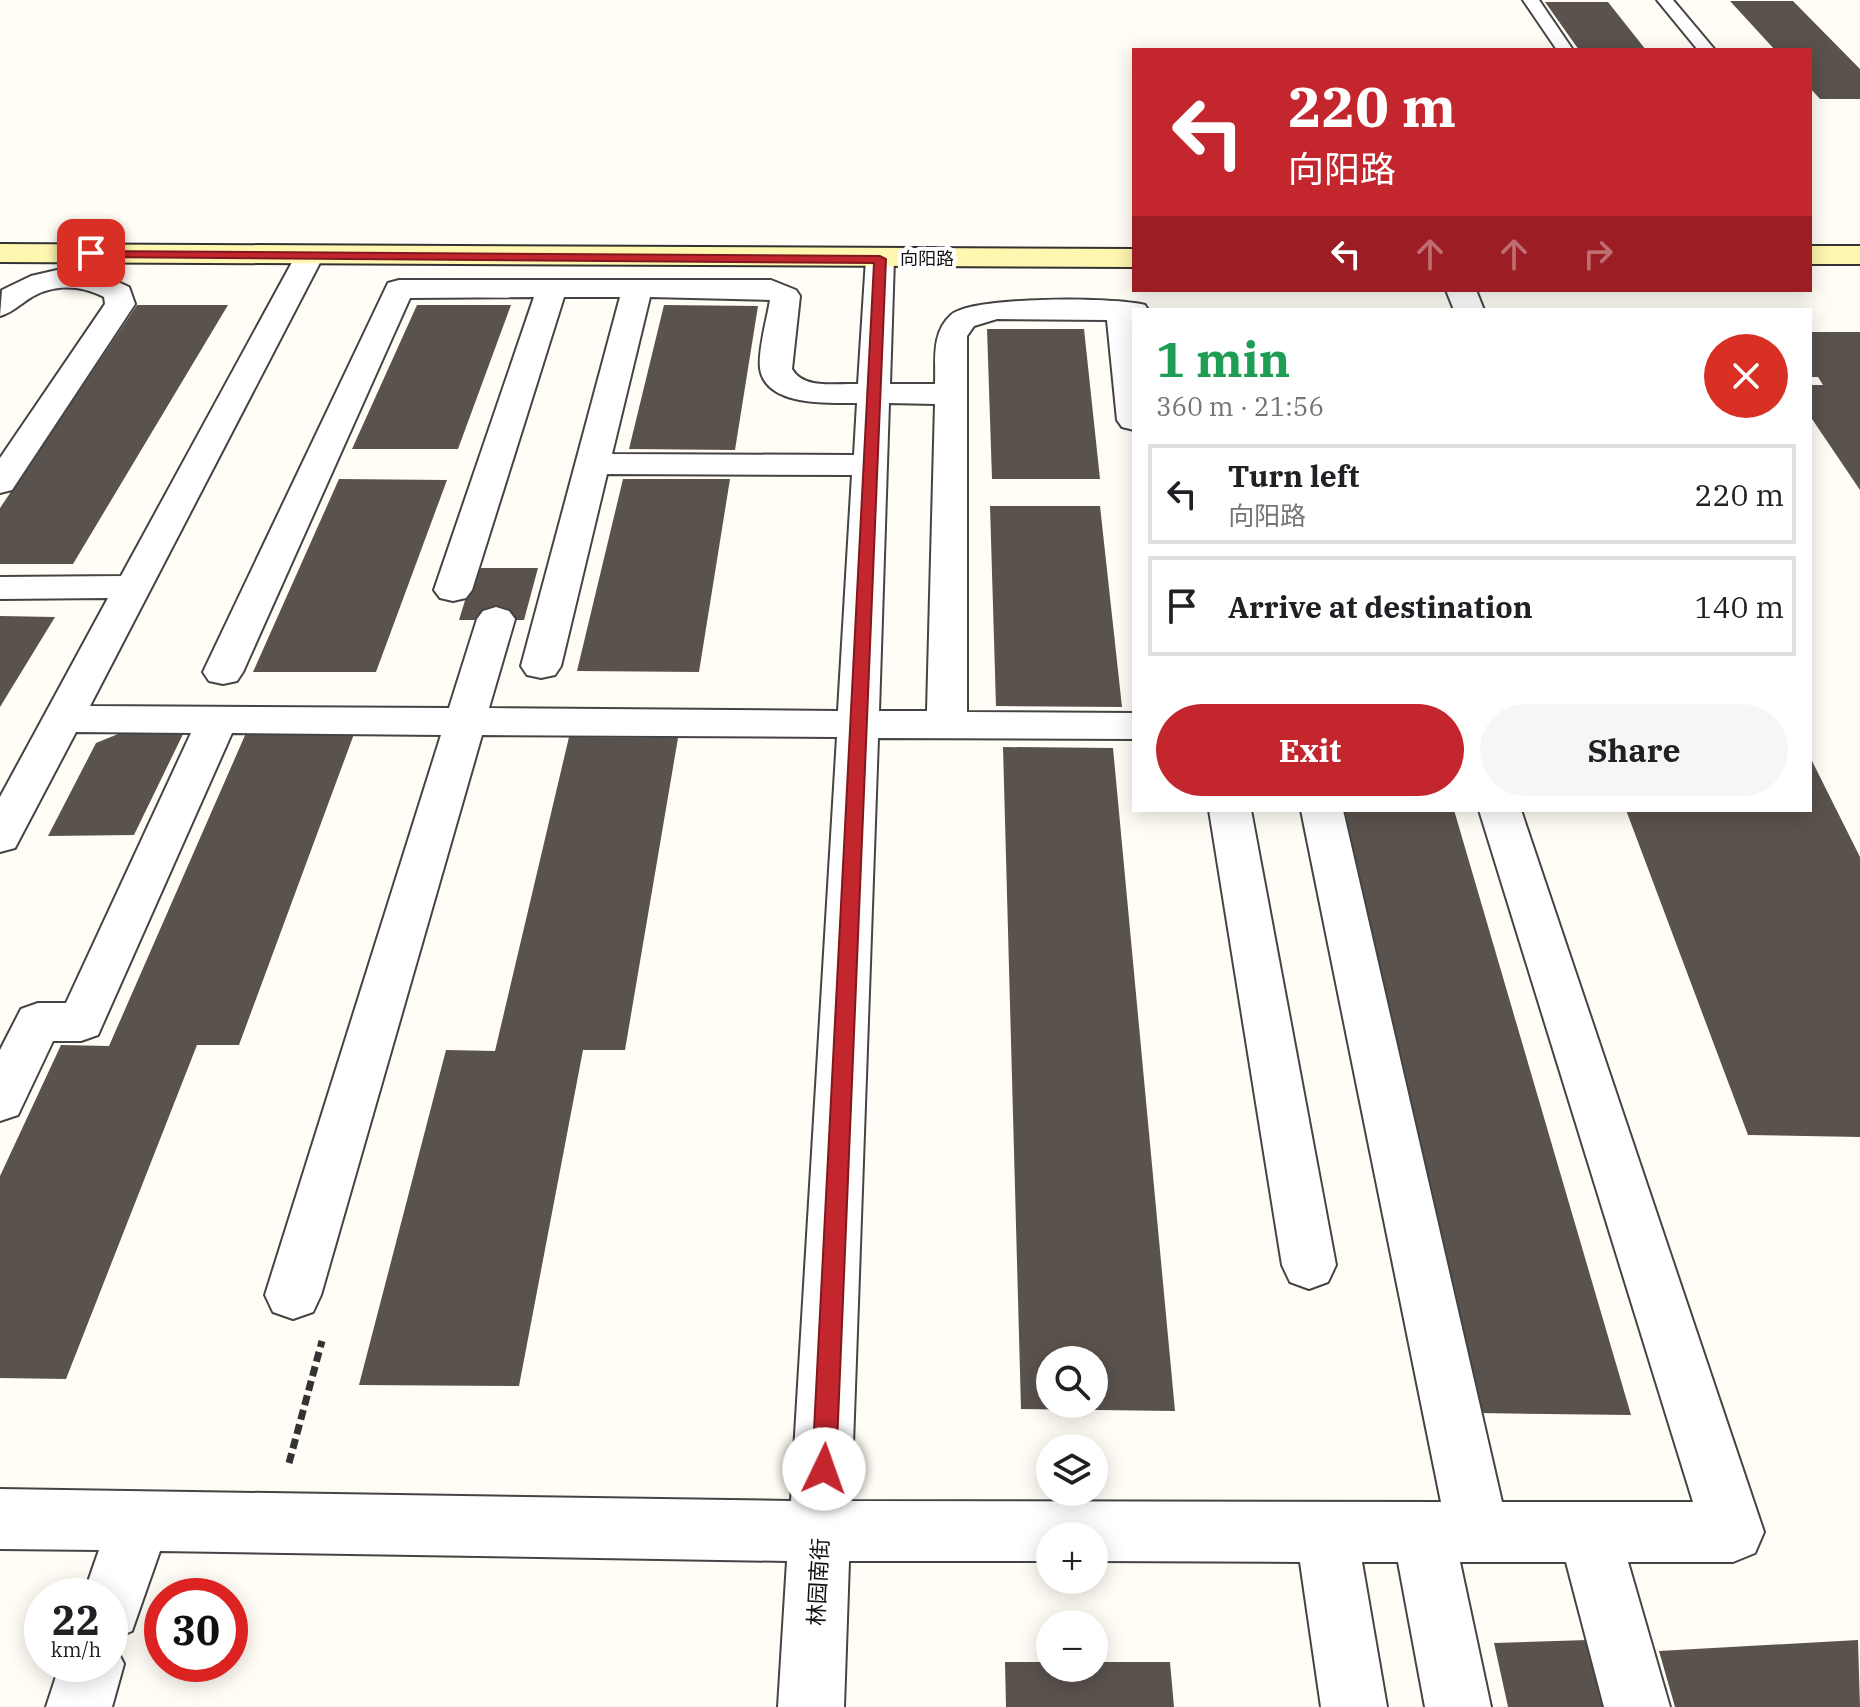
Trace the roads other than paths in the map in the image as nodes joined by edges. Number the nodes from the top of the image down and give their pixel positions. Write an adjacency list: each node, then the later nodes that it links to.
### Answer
1 (1531, 0): 3 (lane)
2 (1665, 0): 4 (lane)
3 (1564, 48)
4 (1705, 48)
5 (0, 253): 11 (street, 向阳路)
6 (310, 255): 10 (street, 向阳路); 11 (street, 向阳路); 22 (street)
7 (1812, 255): 8 (street)
8 (1860, 255)
9 (1132, 258): 10 (street, 向阳路)
10 (880, 259): 17 (street, 林园南街)
11 (82, 266): 14 (street); 21 (street)
12 (552, 288): 13 (street); 24 (street); 27 (street)
13 (637, 288): 17 (street); 19 (street)
14 (0, 307)
15 (1128, 311): 16 (street); 18 (street)
16 (1132, 384)
17 (874, 394): 18 (street); 20 (street, 林园南街)
18 (951, 394): 32 (street)
19 (592, 464): 20 (street); 26 (street)
20 (871, 465): 31 (street, 林园南街)
21 (0, 483)
22 (134, 587): 23 (street); 28 (street)
23 (0, 588)
24 (453, 590)
25 (496, 619): 30 (street)
26 (541, 666)
27 (223, 672)
28 (65, 719): 29 (street); 37 (street)
29 (218, 719): 30 (street); 38 (street)
30 (467, 721): 31 (street); 40 (street)
31 (858, 723): 32 (street); 43 (street, 林园南街)
32 (947, 724): 33 (street)
33 (1132, 726)
34 (1230, 812): 39 (street)
35 (1322, 812): 45 (street)
36 (1501, 812): 46 (street)
37 (0, 837)
38 (0, 1101)
39 (1309, 1265)
40 (293, 1295)
41 (0, 1519): 42 (street)
42 (139, 1521): 43 (street); 47 (street)
43 (821, 1531): 44 (street); 50 (street, 林园南街)
44 (1326, 1531): 45 (street); 51 (street)
45 (1451, 1531): 46 (street); 52 (street)
46 (1589, 1533): 53 (street)
47 (120, 1578)
48 (87, 1682): 49 (street)
49 (79, 1707)
50 (811, 1707)
51 (1354, 1707)
52 (1458, 1707)
53 (1637, 1707)

